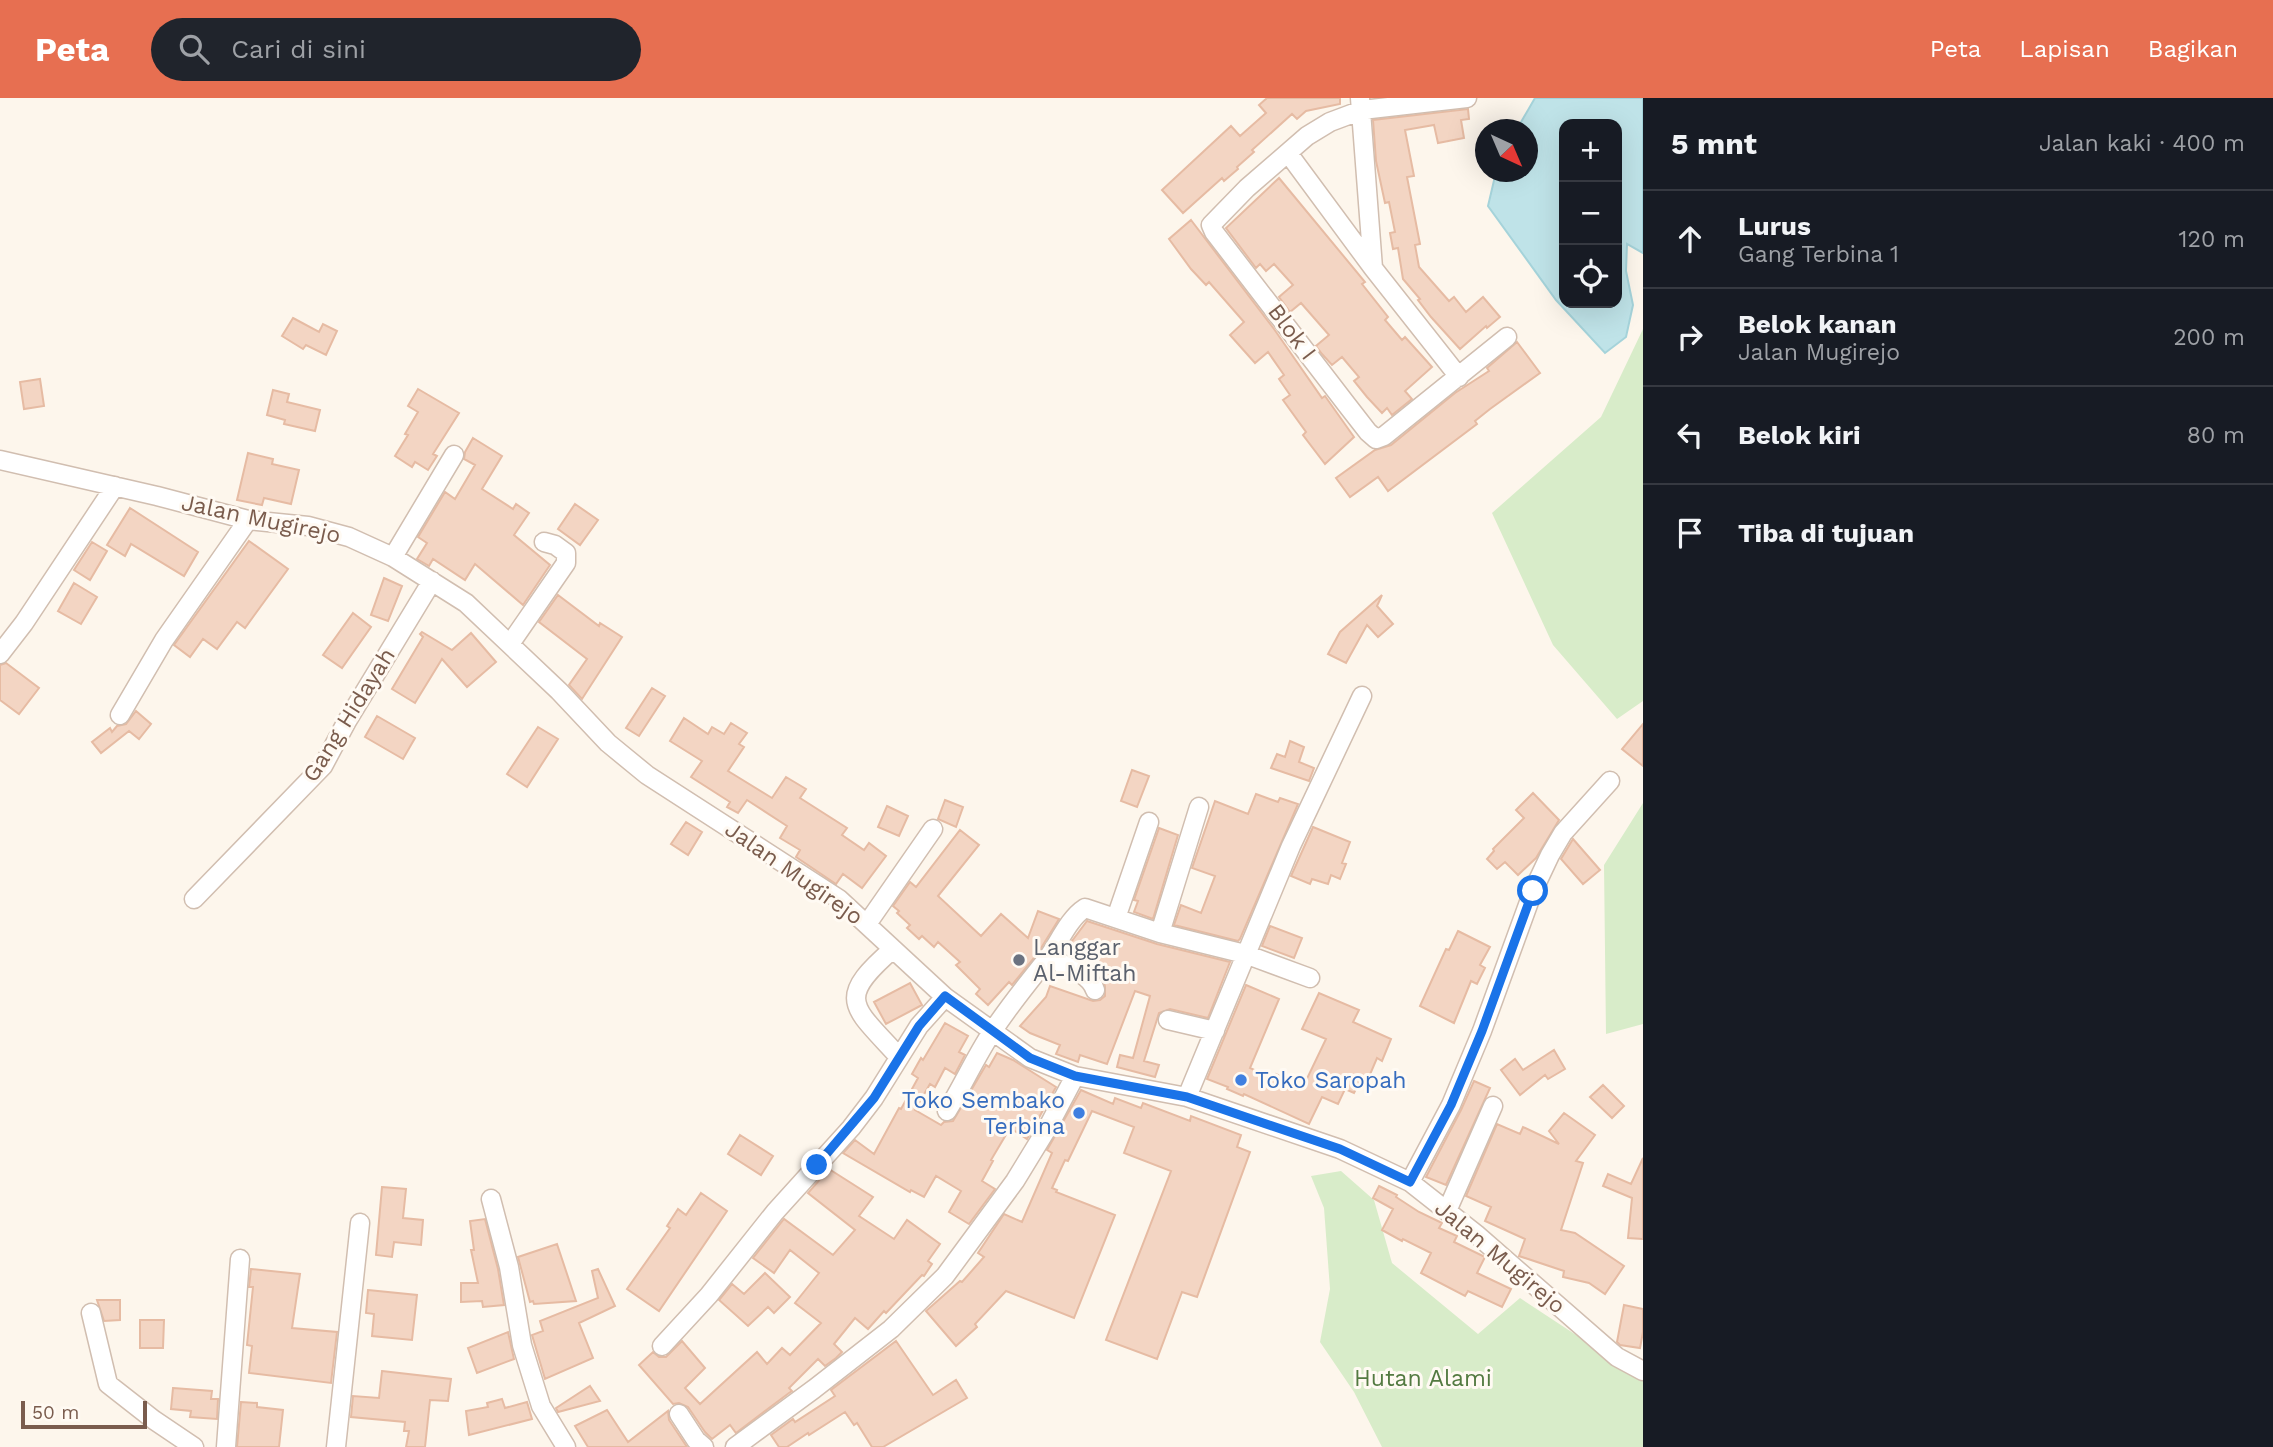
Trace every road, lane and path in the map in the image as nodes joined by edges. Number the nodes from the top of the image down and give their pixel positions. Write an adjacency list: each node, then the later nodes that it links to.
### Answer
1 (1467, 98): 2 (street, Blok I)
2 (1361, 104): 3 (street, Blok I); 4 (street)
3 (1288, 153): 4 (street); 6 (street, Blok I)
4 (1373, 268): 6 (street)
5 (1507, 337): 6 (street, Blok I)
6 (1459, 377)
7 (454, 455): 12 (street)
8 (0, 460): 9 (street, Jalan Mugirejo)
9 (115, 486): 10 (street, Jalan Mugirejo); 15 (street)
10 (248, 520): 12 (street, Jalan Mugirejo); 17 (street)
11 (544, 541): 14 (street)
12 (393, 557): 13 (street, Jalan Mugirejo)
13 (432, 580): 14 (street, Jalan Mugirejo); 22 (street, Gang Hidayah)
14 (510, 644): 24 (street, Jalan Mugirejo)
15 (0, 654)
16 (1362, 696): 27 (street)
17 (120, 715)
18 (1610, 781): 40 (street)
19 (1199, 807): 25 (street)
20 (1149, 822): 23 (street)
21 (933, 828): 24 (street)
22 (194, 899)
23 (1116, 918): 25 (street); 28 (street)
24 (867, 924): 26 (street, Jalan Mugirejo)
25 (1160, 933): 27 (street)
26 (893, 949): 31 (street, Jalan Mugirejo); 35 (street)
27 (1245, 954): 29 (street); 33 (street)
28 (1048, 957): 30 (street); 34 (street)
29 (1310, 978)
30 (1095, 989)
31 (945, 996): 34 (street, Jalan Mugirejo); 35 (street)
32 (1168, 1020): 33 (street)
33 (1215, 1031): 37 (street)
34 (992, 1032): 36 (street, Jalan Mugirejo); 39 (street)
35 (898, 1057): 46 (street)
36 (1075, 1076): 37 (street, Jalan Mugirejo); 54 (street)
37 (1187, 1097): 40 (street, Jalan Mugirejo)
38 (1493, 1106): 42 (street)
39 (947, 1111)
40 (1410, 1182): 42 (street, Jalan Mugirejo)
41 (491, 1199): 52 (street)
42 (1447, 1211): 47 (street, Jalan Mugirejo)
43 (360, 1223): 51 (street)
44 (240, 1259): 50 (street)
45 (91, 1313): 49 (street)
46 (662, 1346)
47 (1643, 1371)
48 (679, 1414): 53 (street)
49 (194, 1447)
50 (226, 1447)
51 (336, 1447)
52 (566, 1447)
53 (705, 1447)
54 (735, 1447)

